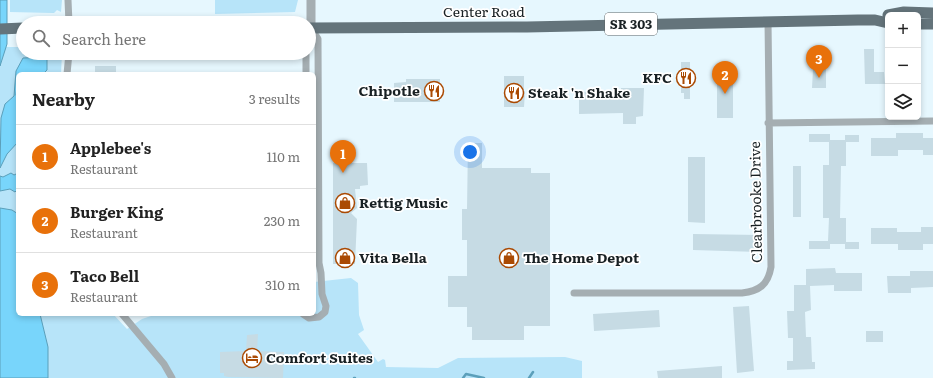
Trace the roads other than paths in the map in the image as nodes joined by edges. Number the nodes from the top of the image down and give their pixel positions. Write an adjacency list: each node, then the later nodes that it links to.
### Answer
1 (68, 0): 5 (street)
2 (311, 0): 6 (street)
3 (921, 13): 4 (main road, Center Road / SR 303)
4 (933, 13)
5 (69, 16)
6 (310, 16)
7 (885, 16): 8 (main road, Center Road / SR 303)
8 (875, 20): 9 (main road, Center Road / SR 303); 10 (main road, Center Road / SR 303)
9 (768, 21): 15 (main road, Center Road / SR 303); 22 (street, Clearbrooke Drive)
10 (885, 22)
11 (921, 24): 12 (main road)
12 (933, 24)
13 (16, 28): 14 (main road)
14 (5, 29)
15 (316, 30)
16 (316, 37): 25 (street)
17 (68, 60): 19 (street)
18 (306, 60): 20 (street)
19 (67, 72)
20 (306, 72)
21 (933, 121): 22 (street)
22 (768, 123): 23 (street, Clearbrooke Drive)
23 (574, 293)
24 (124, 316): 26 (street)
25 (306, 316)
26 (172, 378)

